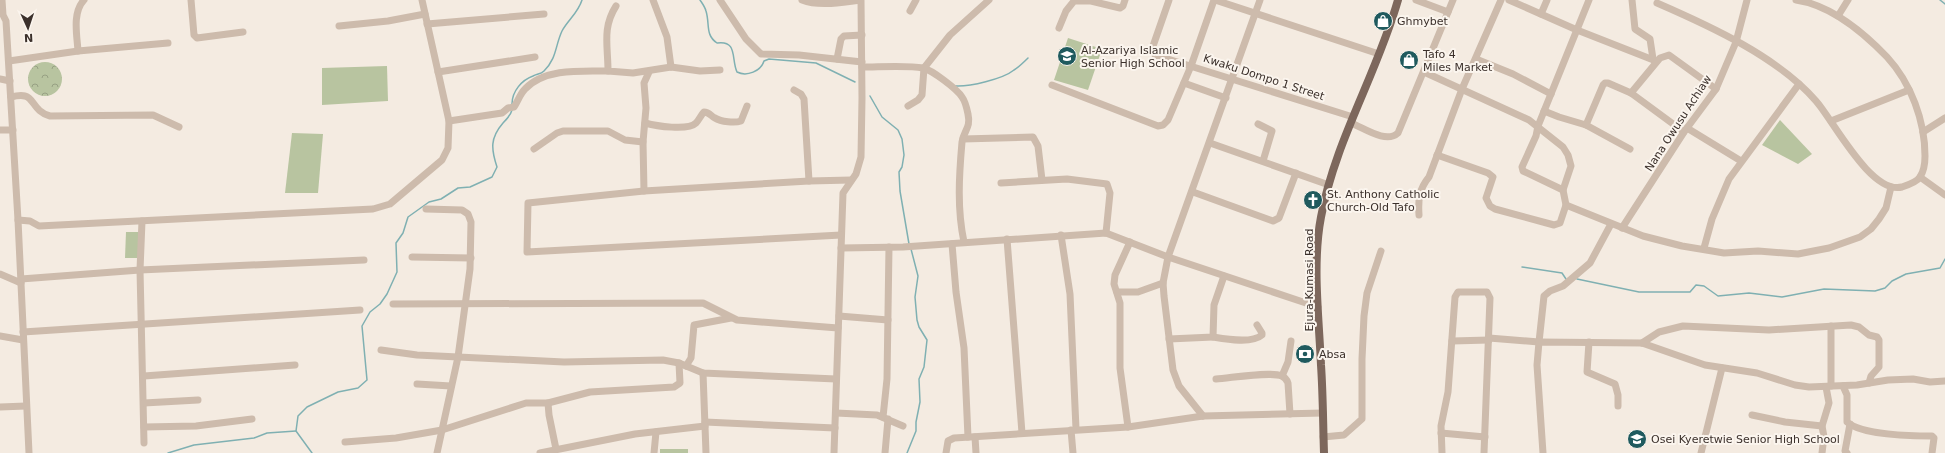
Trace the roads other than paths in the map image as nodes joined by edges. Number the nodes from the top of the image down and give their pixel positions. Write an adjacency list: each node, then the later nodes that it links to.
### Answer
1 (2, 0): 34 (street)
2 (84, 0): 44 (street)
3 (191, 0): 40 (street)
4 (422, 0): 30 (street)
5 (653, 0): 53 (street)
6 (720, 0): 47 (street)
7 (802, 0): 8 (street)
8 (861, 0): 41 (street)
9 (916, 0): 28 (street)
10 (989, 0): 54 (street)
11 (1125, 0): 38 (street)
12 (1169, 0): 52 (street, Kwaku Dompo 1 Street)
13 (1215, 0): 32 (street); 52 (street)
14 (1260, 0): 32 (street)
15 (1398, 0): 45 (main road, Ejura-Kumasi Road)
16 (1416, 0): 29 (street)
17 (1453, 0): 29 (street)
18 (1501, 0): 48 (street)
19 (1509, 0): 33 (street)
20 (1547, 0): 33 (street)
21 (1589, 0): 39 (street)
22 (1632, 0): 49 (street)
23 (1747, 0): 42 (street, Nana Owusu Achiaw)
24 (1796, 0): 35 (street)
25 (1848, 0): 35 (street)
26 (1657, 3): 42 (street)
27 (616, 6): 56 (street)
28 (910, 11)
29 (1448, 12): 59 (street)
30 (425, 14): 36 (street); 37 (street)
31 (544, 14): 36 (street)
32 (1256, 14): 45 (street); 61 (street)
33 (1541, 14): 39 (street)
34 (1, 15): 50 (street)
35 (1838, 16): 71 (street)
36 (427, 24): 57 (street)
37 (339, 26)
38 (1059, 28)
39 (1577, 30): 49 (street); 73 (street)
40 (242, 32)
41 (862, 35): 47 (street); 51 (street)
42 (1736, 42): 66 (street); 69 (street, Nana Owusu Achiaw)
43 (168, 43): 44 (street)
44 (78, 51): 50 (street)
45 (1379, 54): 80 (main road, Ejura-Kumasi Road)
46 (535, 57): 57 (street)
47 (837, 59): 51 (street)
48 (1476, 59): 68 (street); 73 (street)
49 (1655, 60): 69 (street); 72 (street)
50 (9, 61): 63 (street)
51 (862, 65): 54 (street); 102 (street)
52 (1191, 66): 61 (street, Kwaku Dompo 1 Street); 65 (street)
53 (671, 67): 55 (street); 58 (street)
54 (924, 68): 77 (street); 92 (street)
55 (720, 70)
56 (608, 71): 60 (street); 81 (street)
57 (438, 72): 81 (street)
58 (649, 72): 60 (street); 64 (street)
59 (1424, 72): 68 (street); 80 (street, Kwaku Dompo 1 Street)
60 (633, 73): 64 (street)
61 (1233, 78): 75 (street); 80 (street, Kwaku Dompo 1 Street)
62 (0, 79): 63 (street)
63 (10, 81): 74 (street)
64 (644, 83): 83 (street)
65 (1184, 83): 67 (street); 75 (street)
66 (1799, 84): 82 (street); 99 (street)
67 (1052, 85)
68 (1462, 89): 86 (street); 97 (street)
69 (1716, 89): 90 (street, Nana Owusu Achiaw)
70 (794, 90): 104 (street)
71 (1909, 90): 82 (street); 91 (street)
72 (1631, 93): 85 (street); 90 (street)
73 (1551, 94): 78 (street)
74 (12, 97): 87 (street); 89 (street)
75 (1226, 98): 94 (street)
76 (747, 106): 83 (street)
77 (908, 106)
78 (1544, 111): 85 (street); 86 (street)
79 (1945, 118): 91 (street)
80 (1352, 120): 106 (main road, Ejura-Kumasi Road)
81 (449, 121): 116 (street)
82 (1831, 121): 107 (street)
83 (645, 122): 93 (street)
84 (1258, 124): 98 (street)
85 (1586, 125): 96 (street)
86 (1538, 126): 108 (street); 108 (street)
87 (179, 127)
88 (0, 130): 89 (street)
89 (13, 130): 115 (street)
90 (1686, 130): 99 (street); 118 (street, Nana Owusu Achiaw)
91 (1923, 132): 101 (street)
92 (963, 139): 103 (street); 123 (street)
93 (642, 142): 95 (street); 109 (street)
94 (1210, 143): 98 (street); 110 (street)
95 (534, 149)
96 (1630, 149)
97 (1437, 155): 112 (street); 114 (street)
98 (1263, 161): 100 (street)
99 (1741, 161): 128 (street)
100 (1296, 173): 106 (street); 110 (street)
101 (1920, 177): 107 (street); 111 (street)
102 (851, 180): 104 (street); 120 (street)
103 (1042, 180): 105 (street); 119 (street)
104 (809, 181): 109 (street)
105 (1001, 184)
106 (1329, 185): 142 (main road, Ejura-Kumasi Road)
107 (1891, 187): 128 (street)
108 (1563, 190): 112 (street)
109 (644, 191): 120 (street)
110 (1193, 192): 131 (street)
111 (1945, 195)
112 (1566, 206): 117 (street)
113 (426, 209): 132 (street)
114 (1419, 215)
115 (18, 220): 116 (street); 137 (street)
116 (142, 221): 134 (street)
117 (1611, 224): 118 (street); 159 (street)
118 (1622, 228): 128 (street)
119 (1106, 233): 121 (street); 124 (street)
120 (841, 235): 127 (street)
121 (1061, 235): 122 (street); 199 (street)
122 (1008, 239): 123 (street); 201 (street)
123 (964, 242): 125 (street)
124 (1130, 242): 131 (street); 139 (street)
125 (952, 244): 126 (street); 203 (street)
126 (889, 247): 127 (street); 146 (street)
127 (841, 248): 144 (street)
128 (1704, 248)
129 (1381, 252): 204 (street)
130 (412, 256): 132 (street)
131 (1168, 257): 136 (street); 138 (street)
132 (471, 258): 141 (street)
133 (364, 260): 134 (street)
134 (140, 270): 137 (street); 147 (street)
135 (0, 274): 137 (street)
136 (1224, 276): 142 (street); 153 (street)
137 (21, 281): 151 (street)
138 (1163, 283): 139 (street); 154 (street)
139 (1116, 292): 197 (street)
140 (393, 304): 141 (street)
141 (465, 304): 145 (street); 163 (street)
142 (1318, 307): 185 (main road, Ejura-Kumasi Road)
143 (360, 310): 147 (street)
144 (839, 316): 146 (street); 150 (street)
145 (731, 318): 150 (street); 165 (street)
146 (888, 320): 189 (street)
147 (142, 324): 151 (street); 168 (street)
148 (1257, 325): 153 (street)
149 (1831, 326): 161 (street); 173 (street); 176 (street)
150 (838, 328): 170 (street)
151 (23, 332): 156 (street)
152 (0, 336): 156 (street)
153 (1213, 337): 154 (street)
154 (1169, 339): 187 (street)
155 (1489, 339): 158 (street); 158 (street); 159 (street); 205 (street)
156 (23, 340): 181 (street)
157 (1291, 341): 169 (street)
158 (1452, 341): 202 (street)
159 (1539, 342): 160 (street); 222 (street)
160 (1589, 342): 161 (street); 182 (street)
161 (1642, 343): 166 (street)
162 (381, 350): 163 (street)
163 (458, 357): 165 (street); 175 (street)
164 (295, 365): 168 (street)
165 (682, 365): 167 (street); 180 (street)
166 (1722, 368): 176 (street); 223 (street)
167 (703, 372): 170 (street); 191 (street)
168 (144, 376): 179 (street)
169 (1282, 376): 171 (street); 186 (street)
170 (836, 379): 184 (street)
171 (1216, 379)
172 (1943, 382): 173 (street)
173 (1869, 383): 177 (street)
174 (417, 384): 175 (street)
175 (451, 386): 198 (street)
176 (1829, 386): 177 (street); 194 (street)
177 (1843, 386): 192 (street)
178 (198, 400): 179 (street)
179 (144, 403): 195 (street)
180 (548, 403): 198 (street); 208 (street)
181 (26, 406): 183 (street); 209 (street)
182 (1618, 406)
183 (0, 408)
184 (836, 413): 189 (street); 196 (street)
185 (1322, 413): 186 (street); 204 (main road, Ejura-Kumasi Road)
186 (1290, 414): 187 (street)
187 (1204, 416): 197 (street)
188 (1752, 416): 194 (street)
189 (886, 418): 193 (street); 215 (street)
190 (252, 419): 195 (street)
191 (705, 424): 196 (street); 200 (street); 213 (street)
192 (1850, 424): 225 (street); 226 (street)
193 (903, 426)
194 (1822, 426): 224 (street)
195 (144, 427): 207 (street)
196 (835, 428): 214 (street)
197 (1128, 428): 199 (street)
198 (442, 430): 206 (street); 210 (street)
199 (1074, 430): 201 (street); 218 (street)
200 (656, 432): 208 (street); 212 (street)
201 (1022, 433): 203 (street)
202 (1441, 433): 205 (street); 220 (street)
203 (972, 437): 216 (street); 217 (street)
204 (1324, 437): 219 (main road, Ejura-Kumasi Road)
205 (1485, 437): 221 (street)
206 (345, 442)
207 (144, 443)
208 (556, 449): 211 (street)
209 (29, 453)
210 (437, 453)
211 (540, 453)
212 (654, 453)
213 (706, 453)
214 (834, 453)
215 (885, 453)
216 (946, 453)
217 (976, 453)
218 (1073, 453)
219 (1324, 453)
220 (1442, 453)
221 (1484, 453)
222 (1542, 453)
223 (1701, 453)
224 (1822, 453)
225 (1847, 453)
226 (1932, 453)

